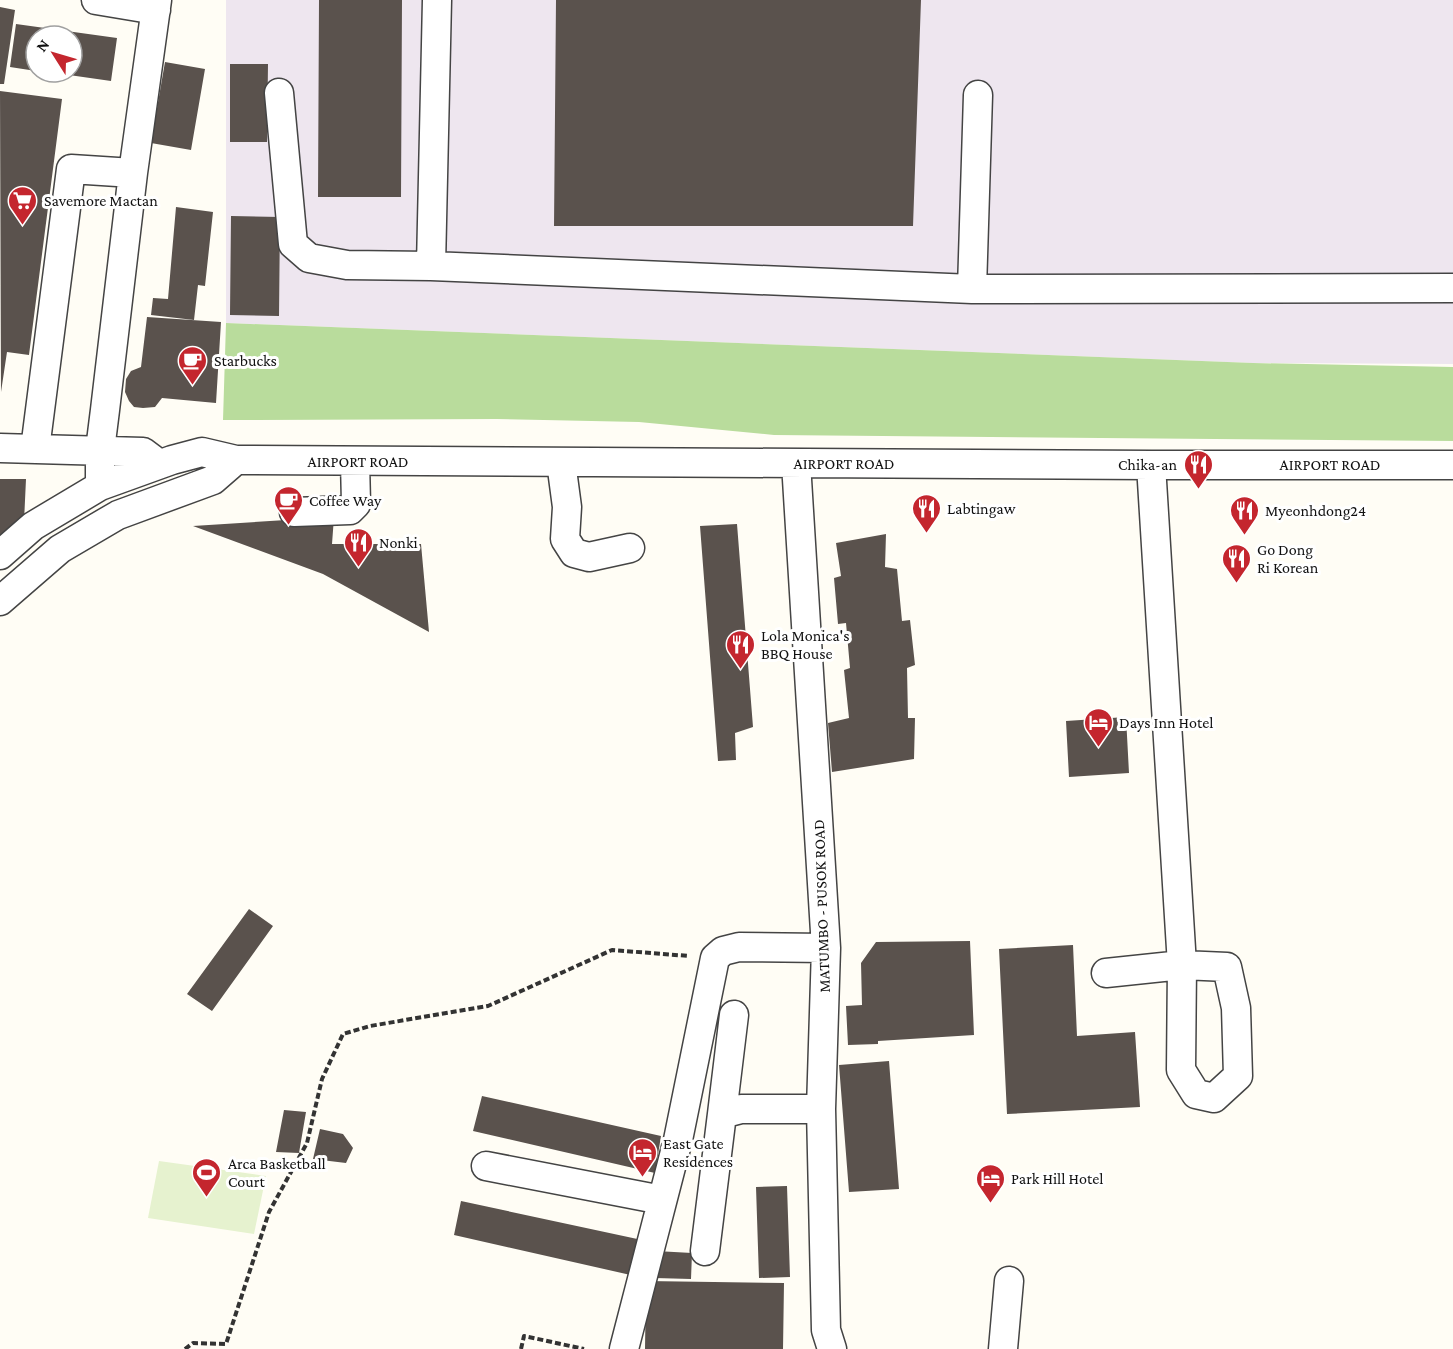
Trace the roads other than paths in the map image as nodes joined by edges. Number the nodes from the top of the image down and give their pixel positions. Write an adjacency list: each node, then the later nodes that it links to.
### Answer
1 (96, 0): 3 (street)
2 (437, 0): 7 (street)
3 (156, 5): 6 (street)
4 (279, 93): 7 (street)
5 (978, 95): 9 (street)
6 (133, 173): 11 (street); 12 (street)
7 (431, 266): 9 (street)
8 (1453, 288): 9 (street)
9 (972, 289)
10 (0, 448): 11 (street)
11 (35, 449): 12 (street)
12 (100, 450): 17 (street); 20 (street)
13 (236, 460): 14 (street, AIRPORT ROAD); 17 (street, AIRPORT ROAD); 24 (street)
14 (355, 461): 15 (street, AIRPORT ROAD); 21 (street)
15 (561, 462): 16 (street, AIRPORT ROAD); 22 (street)
16 (796, 463): 18 (street, AIRPORT ROAD); 25 (street, MATUMBO - PUSOK ROAD)
17 (159, 464): 20 (street, AIRPORT ROAD)
18 (1150, 465): 19 (street, AIRPORT ROAD); 26 (street)
19 (1453, 465)
20 (100, 486): 23 (street, AIRPORT ROAD)
21 (294, 512)
22 (630, 548)
23 (0, 555)
24 (0, 601)
25 (826, 948): 28 (street, MATUMBO - PUSOK ROAD); 31 (street)
26 (1106, 973)
27 (734, 1015): 29 (street)
28 (821, 1109): 29 (street); 35 (street, MATUMBO - PUSOK ROAD)
29 (722, 1114): 32 (street)
30 (486, 1166): 31 (street)
31 (662, 1200): 34 (street)
32 (705, 1251)
33 (1009, 1281): 36 (street)
34 (624, 1349)
35 (832, 1349)
36 (1003, 1349)

